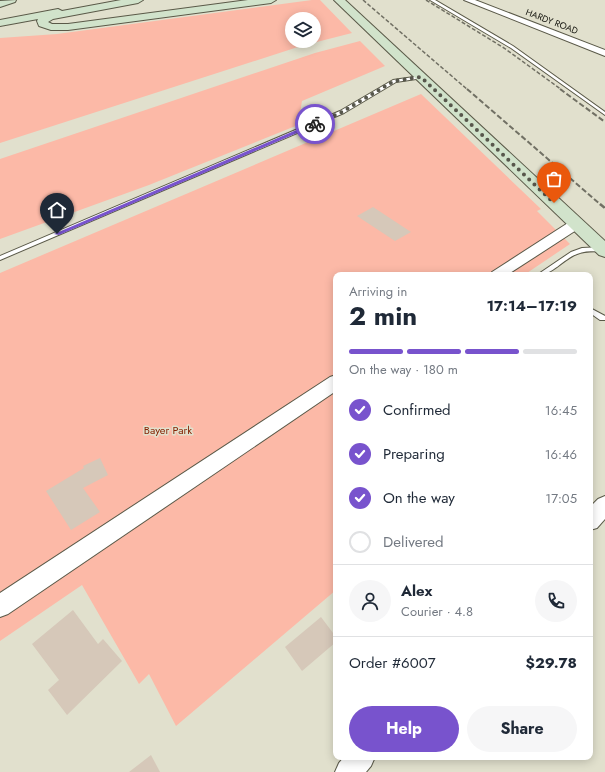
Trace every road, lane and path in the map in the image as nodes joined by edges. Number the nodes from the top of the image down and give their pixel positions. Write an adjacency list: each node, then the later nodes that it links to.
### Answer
1 (10, 0): 9 (main road)
2 (87, 0): 11 (main road)
3 (138, 0): 12 (main road); 13 (main road)
4 (270, 0): 13 (main road)
5 (340, 0): 16 (main road)
6 (432, 0): 17 (lane)
7 (468, 0): 15 (street, HARDY ROAD)
8 (62, 2): 10 (main road)
9 (0, 4)
10 (44, 4)
11 (0, 15)
12 (0, 23)
13 (78, 26): 14 (main road)
14 (37, 32)
15 (605, 53)
16 (421, 77): 18 (main road); 20 (lane)
17 (605, 114)
18 (576, 224): 19 (main road); 21 (street)
19 (604, 250): 22 (lane)
20 (0, 258)
21 (502, 272)
22 (544, 272)
23 (593, 312): 24 (lane)
24 (603, 318)
25 (333, 384): 28 (street)
26 (605, 506): 27 (street)
27 (593, 518)
28 (0, 606)
29 (359, 760): 30 (street)
30 (348, 772)

